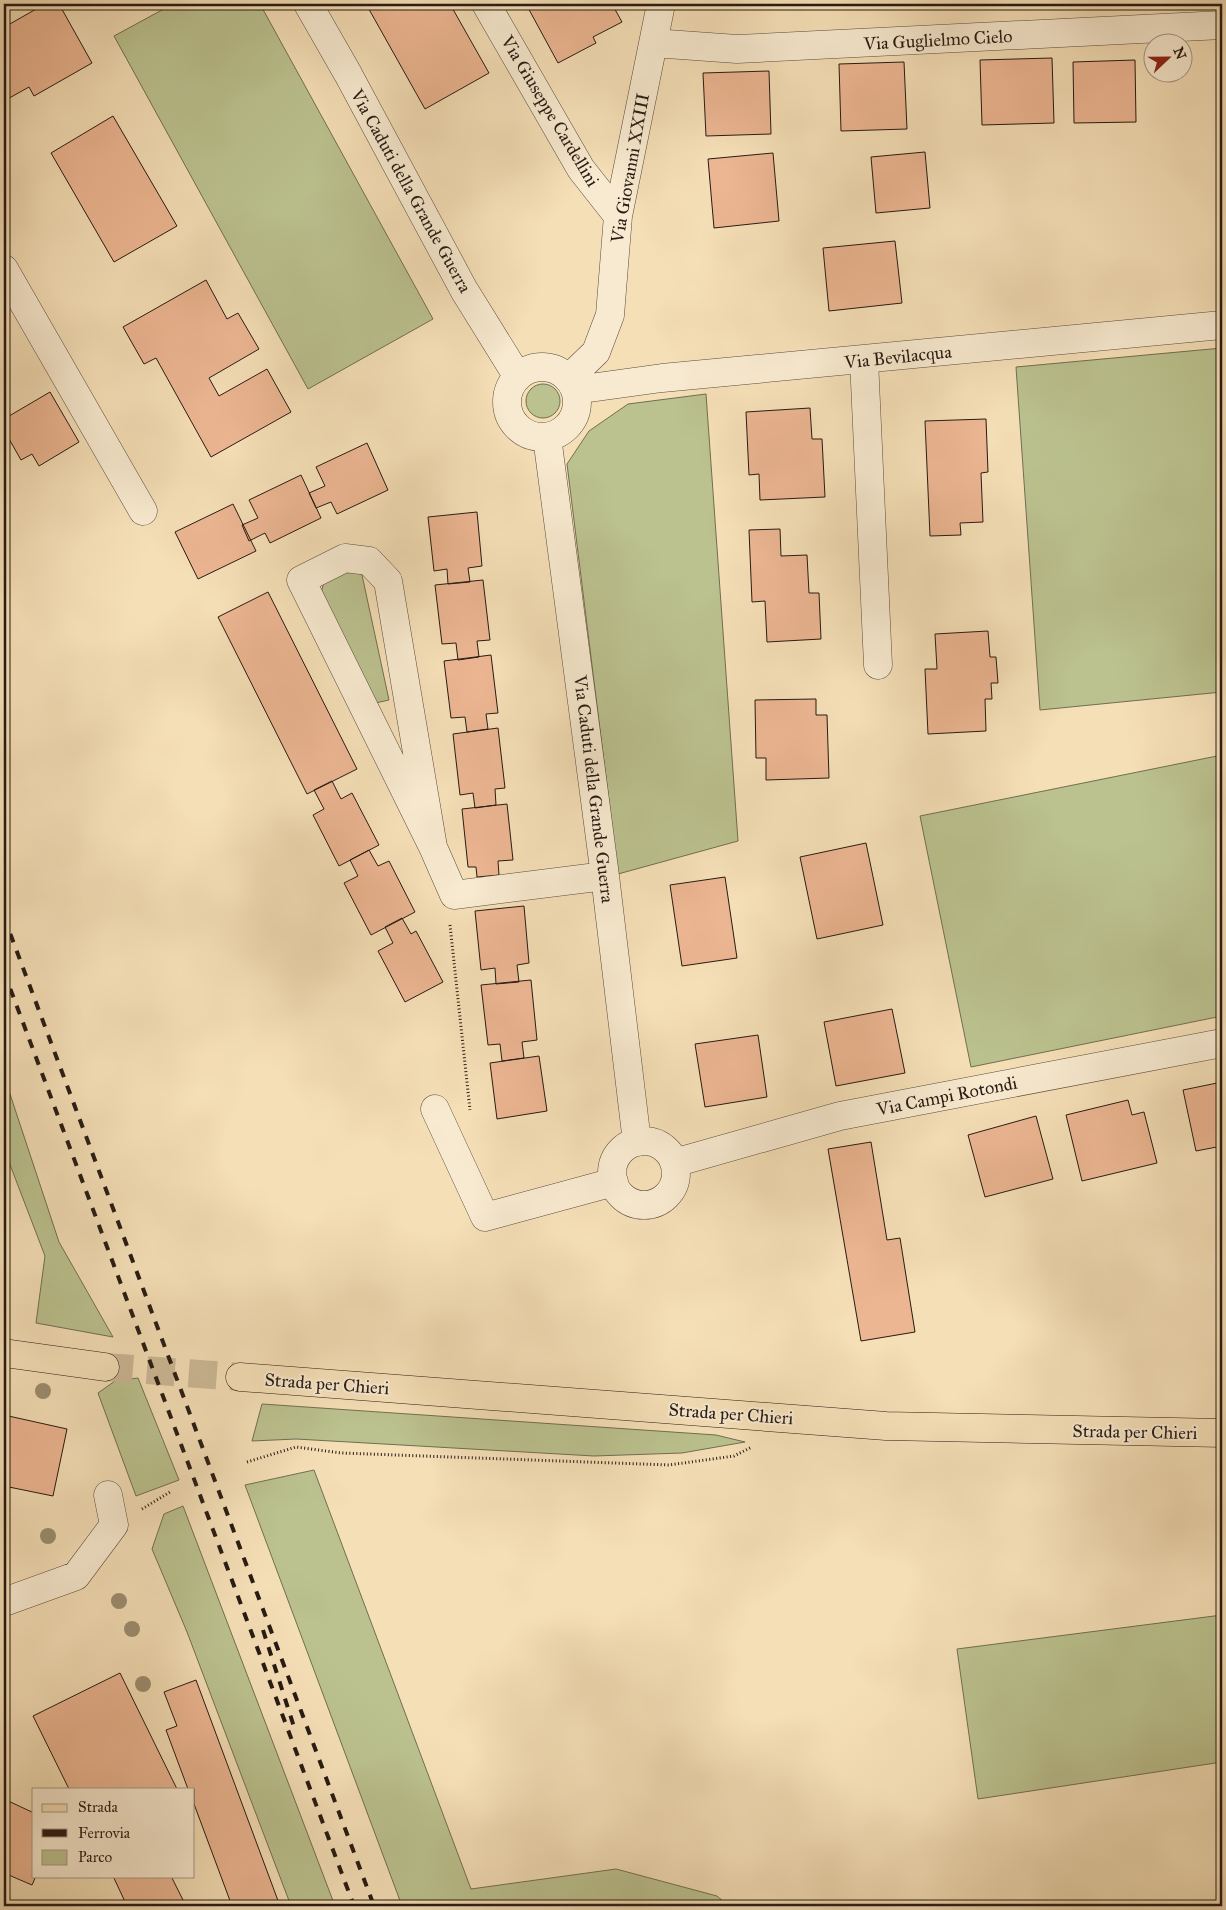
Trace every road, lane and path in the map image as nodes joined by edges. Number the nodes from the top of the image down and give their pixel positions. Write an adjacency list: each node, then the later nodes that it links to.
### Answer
1 (308, 4): 10 (street, Via Caduti della Grande Guerra)
2 (486, 4): 6 (street, Via Giuseppe Cardellini)
3 (661, 4): 5 (street, Via Giovanni XXIII)
4 (1222, 25): 5 (street, Via Guglielmo Cielo)
5 (653, 43): 6 (street, Via Giovanni XXIII)
6 (618, 216): 11 (street, Via Giovanni XXIII)
7 (4, 269): 13 (street)
8 (1222, 325): 9 (street, Via Bevilacqua)
9 (864, 360): 11 (street, Via Bevilacqua); 14 (street)
10 (518, 377): 11 (street); 12 (street)
11 (571, 385): 12 (street)
12 (547, 437): 16 (street, Via Caduti della Grande Guerra)
13 (143, 511)
14 (878, 665)
15 (433, 847): 15 (street); 17 (street)
16 (605, 876): 17 (street); 20 (street, Via Caduti della Grande Guerra)
17 (454, 895): 21 (path)
18 (1222, 1043): 22 (street, Via Campi Rotondi)
19 (435, 1109): 21 (street)
20 (637, 1142): 22 (street); 23 (street)
21 (458, 1157): 23 (street)
22 (674, 1163): 23 (street)
23 (614, 1182)
24 (4, 1353): 25 (main road)
25 (106, 1367)
26 (240, 1377): 27 (main road, Strada per Chieri)
27 (1222, 1434)
28 (760, 1442): 29 (path)
29 (247, 1462)
30 (108, 1495): 31 (street)
31 (4, 1602)

